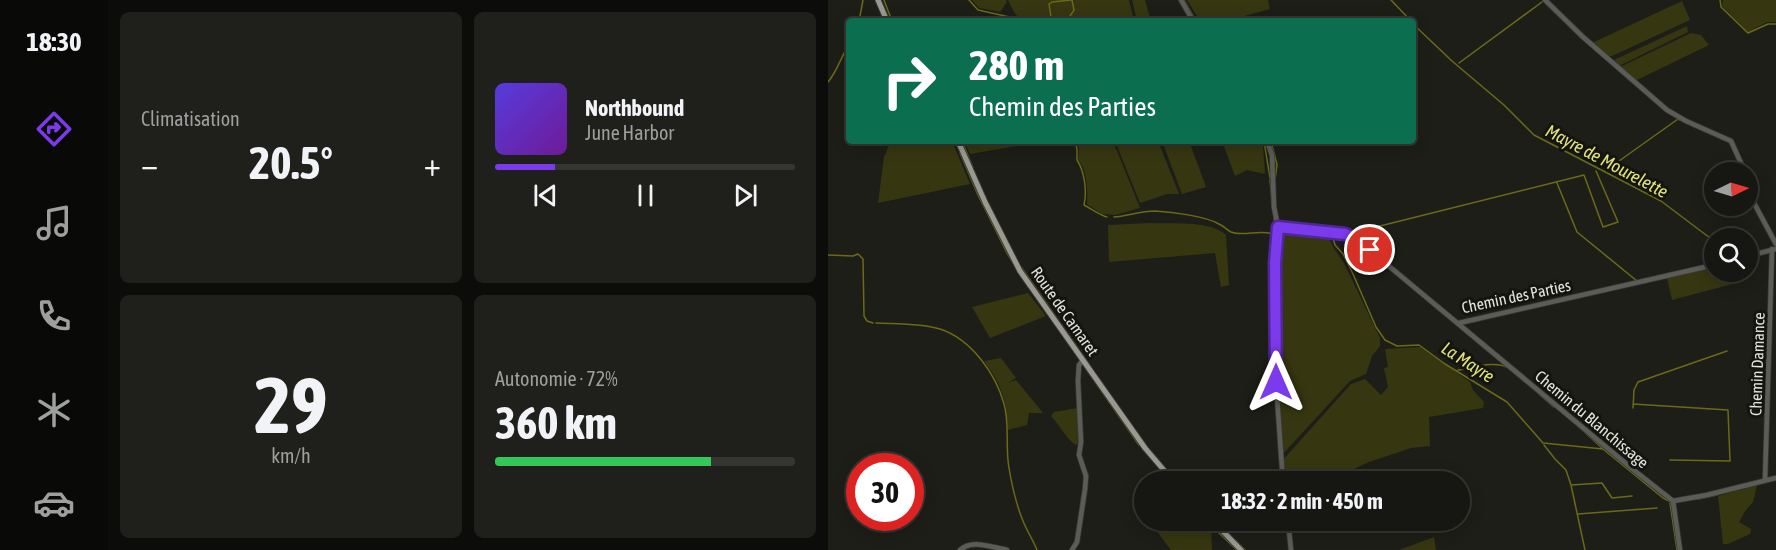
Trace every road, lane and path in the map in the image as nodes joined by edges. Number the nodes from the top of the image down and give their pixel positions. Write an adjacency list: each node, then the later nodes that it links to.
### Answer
1 (878, 0): 4 (main road)
2 (1181, 0): 5 (street)
3 (1545, 0): 8 (street)
4 (886, 18)
5 (1191, 18)
6 (959, 144): 16 (main road, Route de Camaret)
7 (1268, 144): 10 (street)
8 (1740, 162)
9 (1758, 210): 11 (street)
10 (1278, 227): 15 (street, Chemin des Parties); 18 (street)
11 (1776, 244)
12 (1774, 249): 13 (street); 20 (street, Chemin Damance)
13 (1758, 253)
14 (1704, 267): 15 (street, Chemin des Parties)
15 (1459, 323): 21 (street, Chemin du Blanchissage)
16 (1083, 360): 17 (main road, Route de Camaret); 26 (street)
17 (1165, 471)
18 (1281, 471)
19 (1776, 478): 20 (street)
20 (1765, 480): 21 (street)
21 (1672, 501): 29 (street)
22 (1223, 531): 27 (main road)
23 (1289, 531): 28 (street)
24 (960, 550): 25 (street)
25 (1007, 550)
26 (1072, 550)
27 (1241, 550)
28 (1291, 550)
29 (1680, 550)

